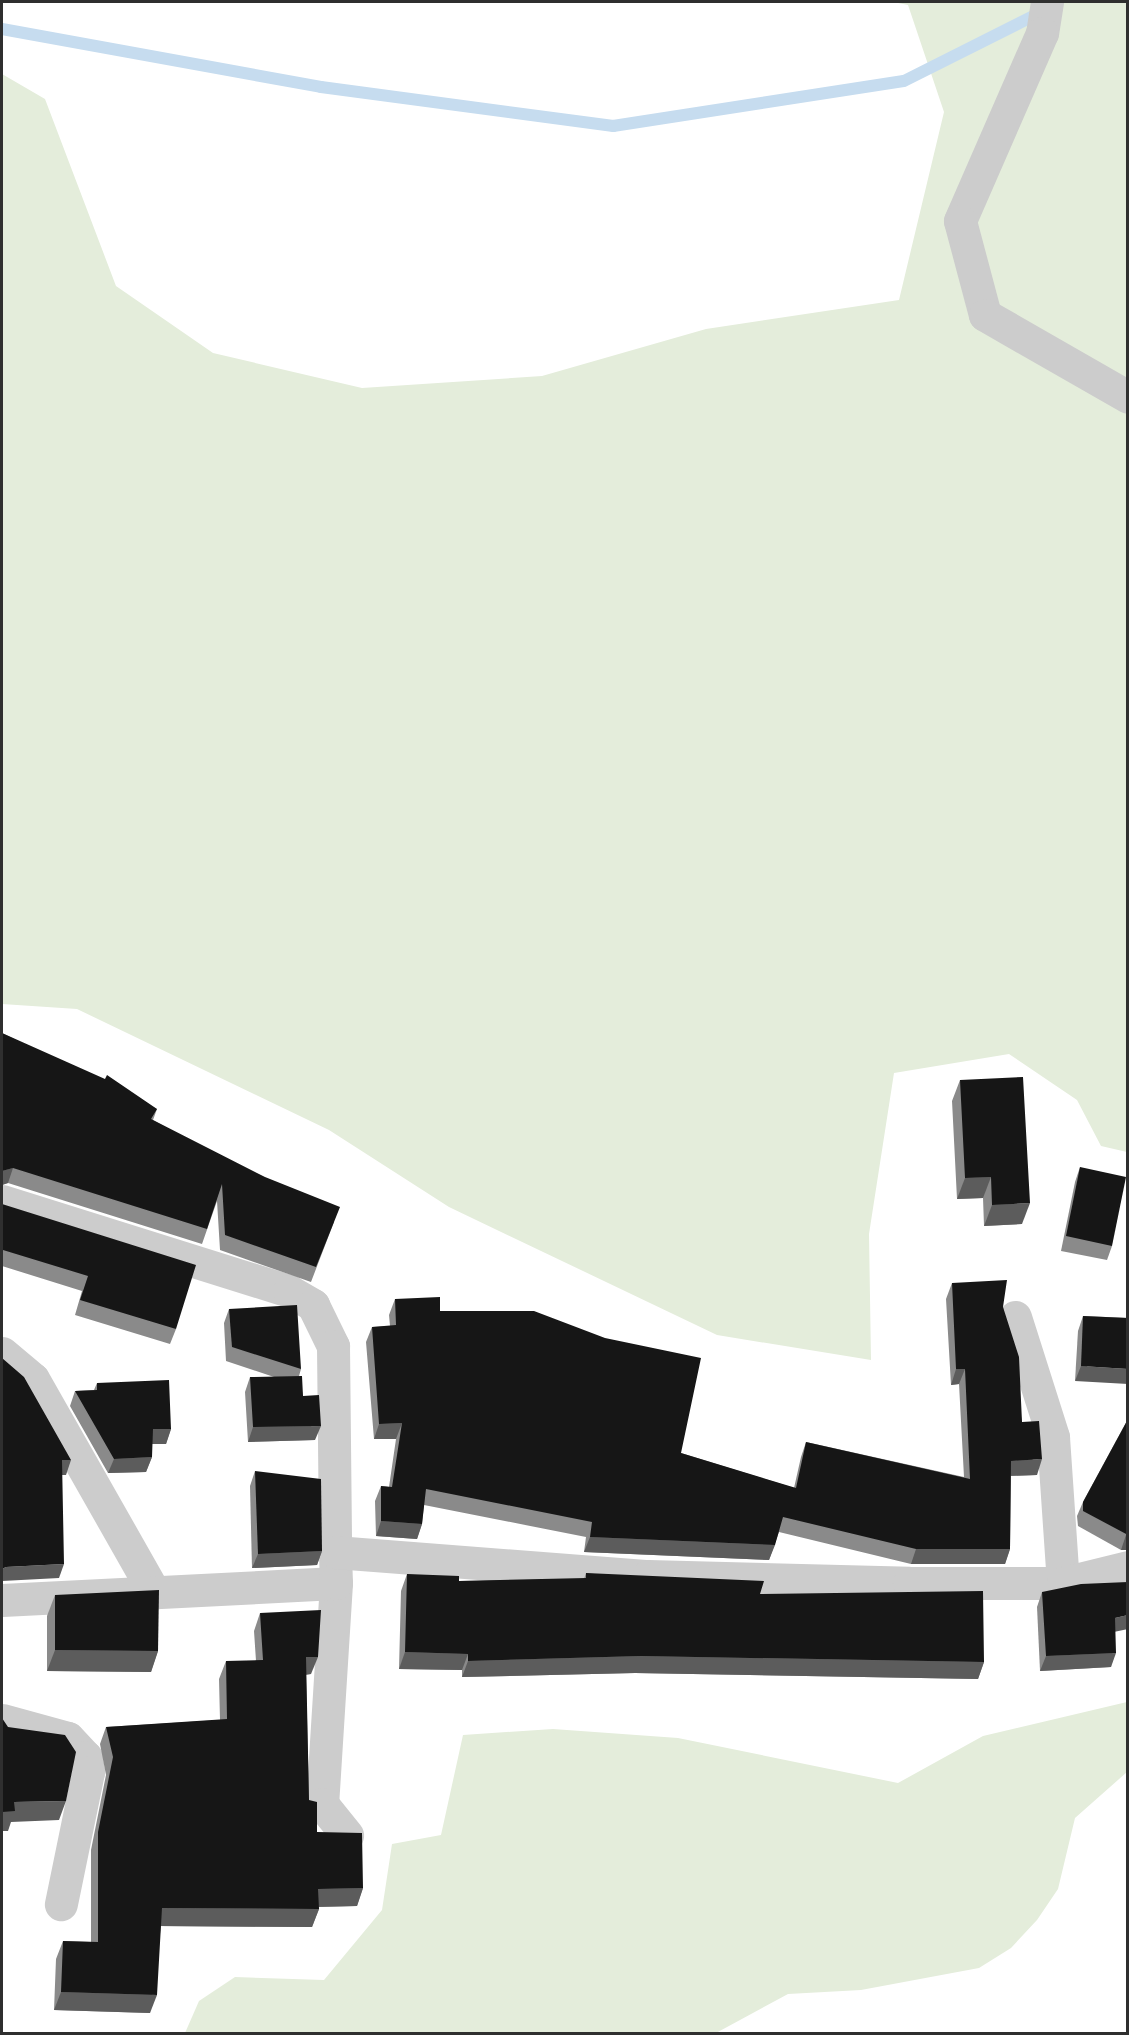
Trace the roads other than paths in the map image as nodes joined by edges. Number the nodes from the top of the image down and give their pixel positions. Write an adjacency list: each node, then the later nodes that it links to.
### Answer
1 (1045, 17): 2 (street)
2 (1128, 397)
3 (2, 1201): 6 (street)
4 (1015, 1317): 8 (street)
5 (2, 1353): 9 (street)
6 (336, 1567): 8 (street); 9 (street); 12 (street)
7 (1128, 1567): 8 (street)
8 (1063, 1583)
9 (153, 1590): 10 (street)
10 (2, 1600)
11 (2, 1720): 13 (street)
12 (347, 1835)
13 (61, 1904)

